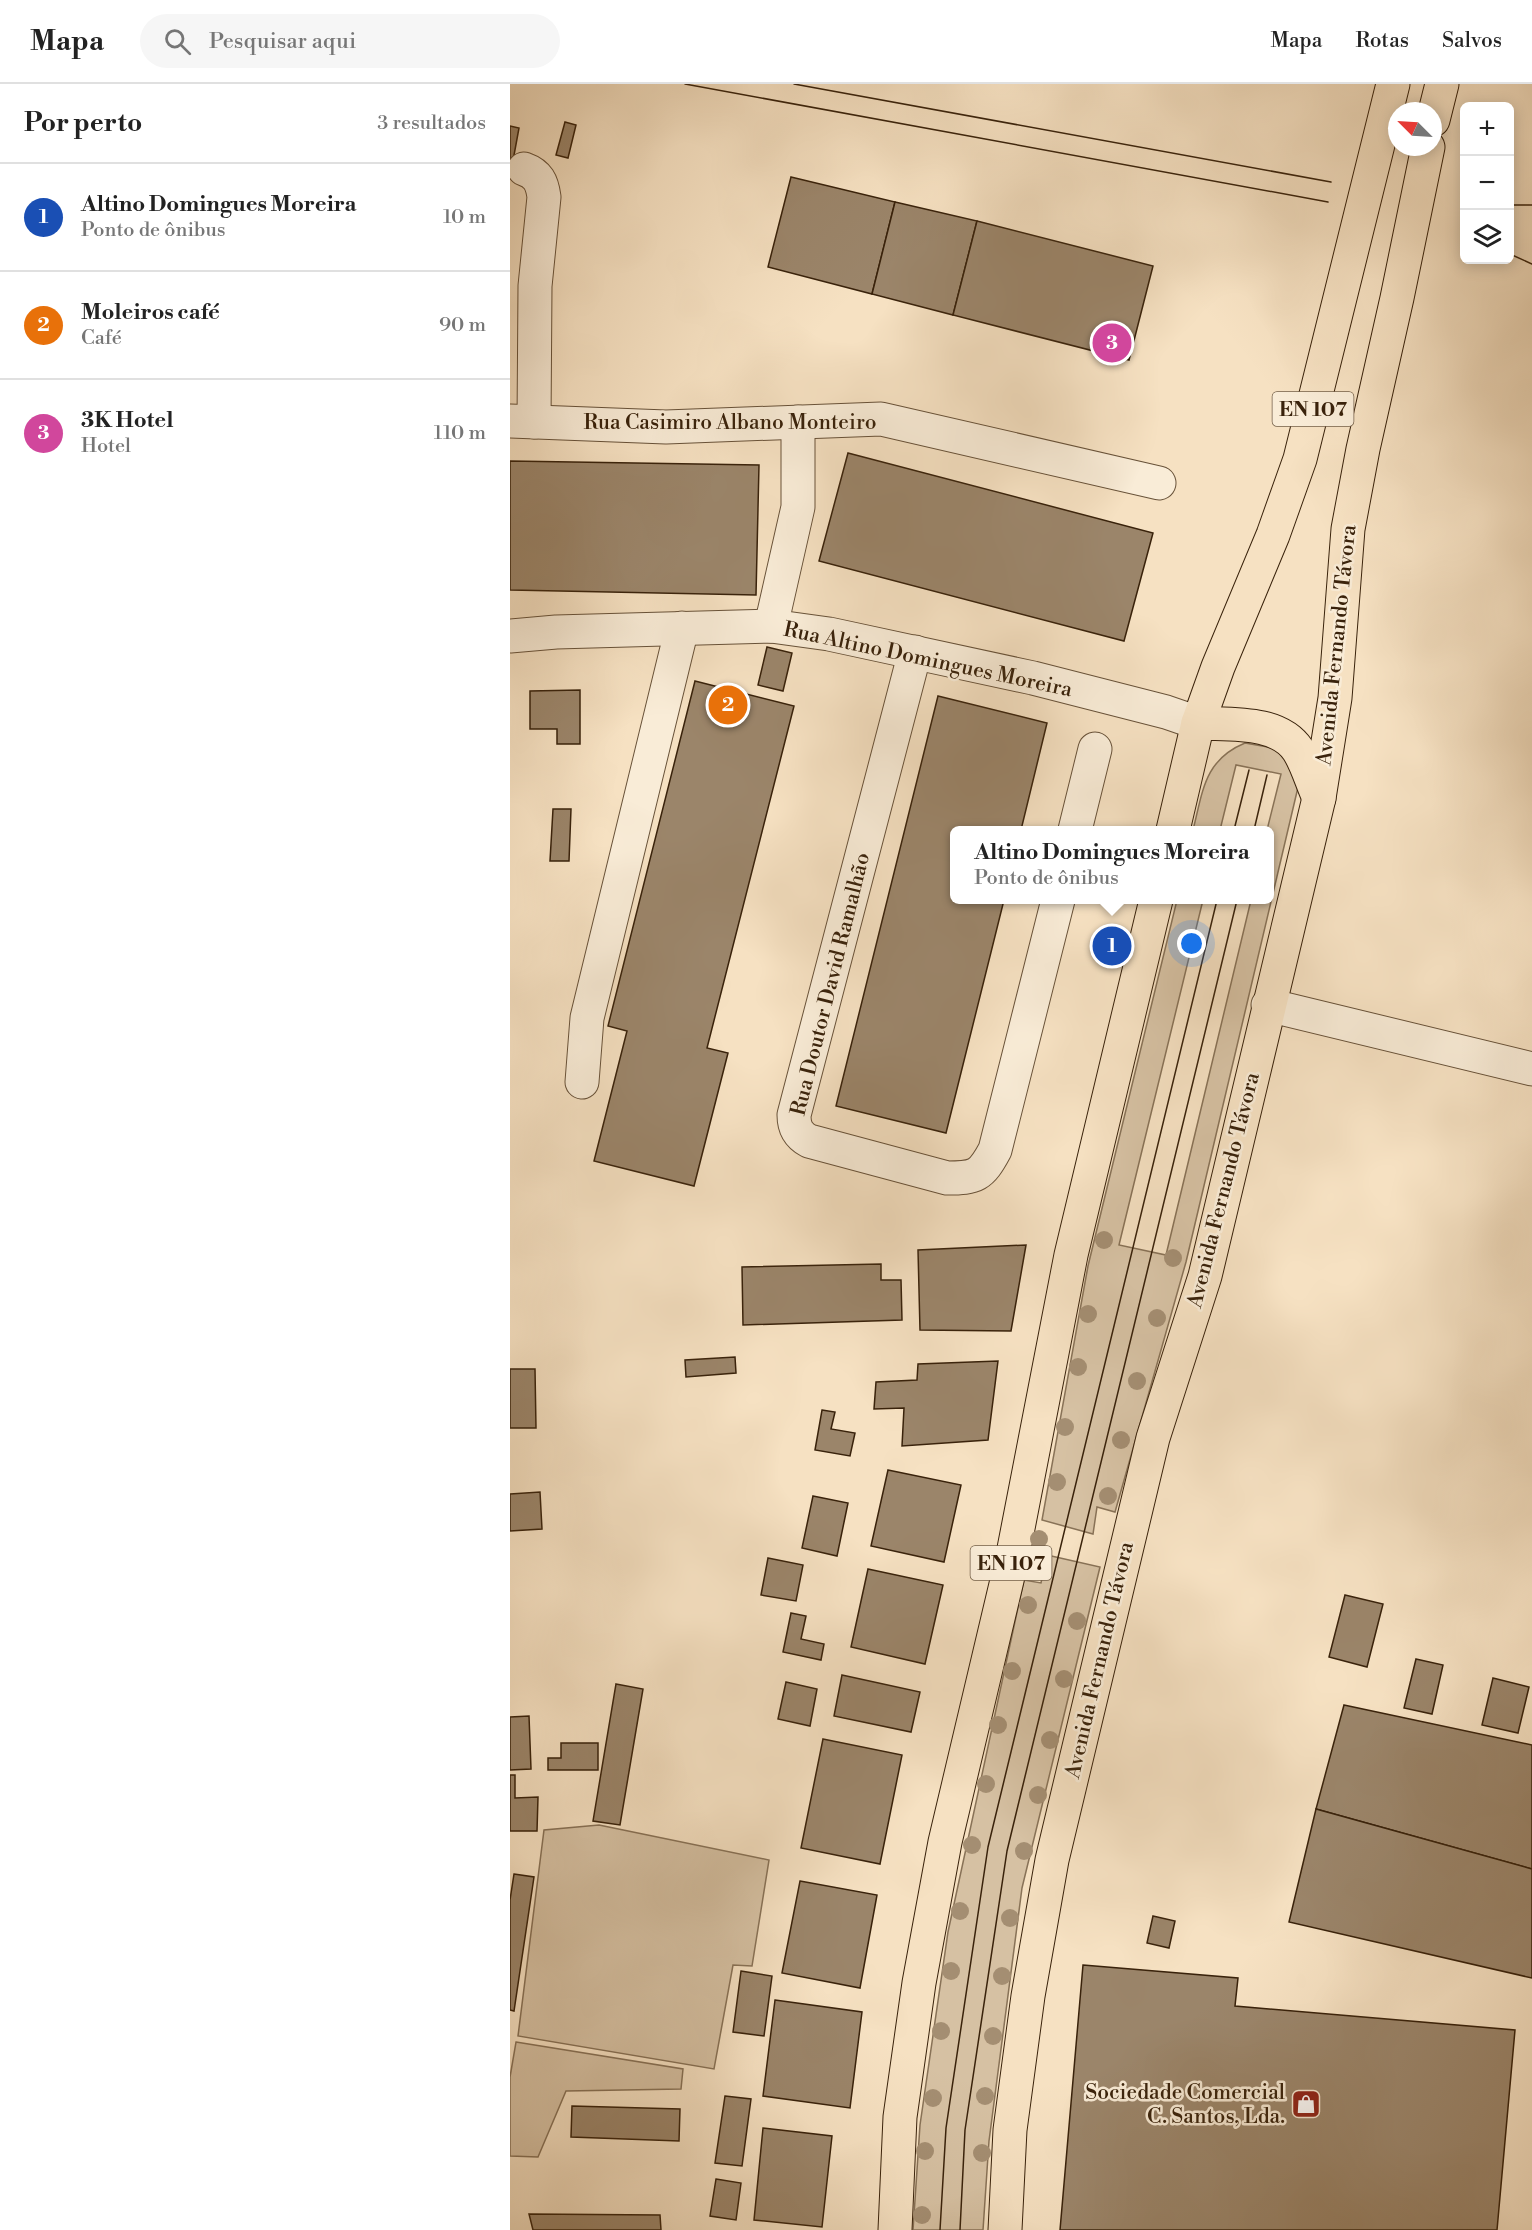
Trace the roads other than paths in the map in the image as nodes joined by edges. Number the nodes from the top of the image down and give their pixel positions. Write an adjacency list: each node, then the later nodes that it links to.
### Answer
1 (1393, 84): 13 (main road, EN 107)
2 (1442, 84): 3 (main road)
3 (1438, 102)
4 (1426, 156): 15 (main road, Avenida Fernando Távora / EN 107)
5 (524, 169): 6 (street)
6 (522, 422): 7 (street, Rua Casimiro Albano Monteiro)
7 (798, 422): 8 (street, Rua Casimiro Albano Monteiro); 9 (street)
8 (1159, 483)
9 (771, 626): 10 (street, Rua Altino Domingues Moreira); 12 (street, Rua Altino Domingues Moreira)
10 (682, 628): 11 (street, Rua Altino Domingues Moreira); 22 (street)
11 (510, 636)
12 (915, 652): 13 (street, Rua Altino Domingues Moreira); 18 (street, Rua Doutor David Ramalhão)
13 (1198, 723): 15 (main road); 17 (main road, EN 107)
14 (1095, 749): 16 (street)
15 (1319, 798): 20 (main road, Avenida Fernando Távora / EN 107)
16 (1076, 826)
17 (1174, 826)
18 (1057, 904)
19 (1155, 904): 23 (main road, EN 107)
20 (1268, 1005): 21 (street); 24 (main road, Avenida Fernando Távora / EN 107)
21 (1532, 1069)
22 (582, 1082)
23 (895, 2230)
24 (1005, 2230)

